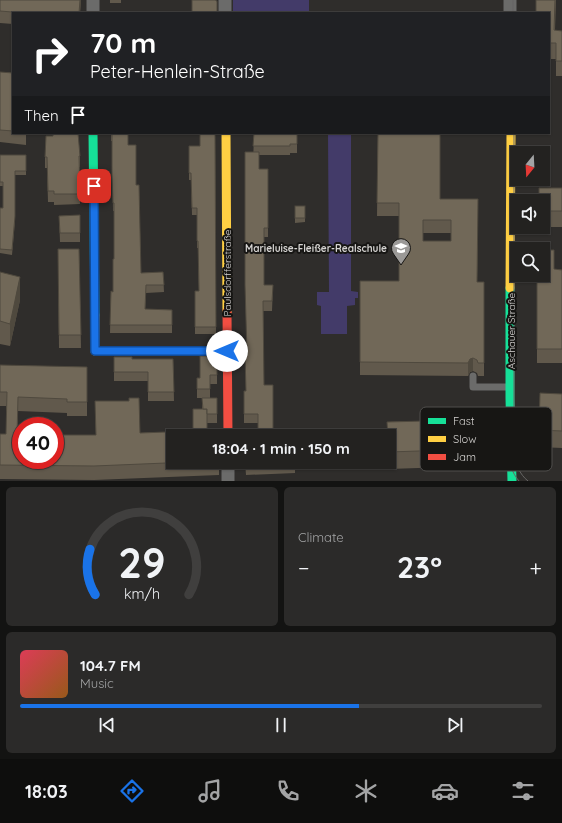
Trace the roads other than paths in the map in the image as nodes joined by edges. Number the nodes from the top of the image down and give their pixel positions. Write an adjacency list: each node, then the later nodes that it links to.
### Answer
1 (93, 0): 4 (street)
2 (225, 0): 5 (street)
3 (510, 0): 6 (street)
4 (93, 12)
5 (225, 12)
6 (510, 12)
7 (93, 134): 10 (street)
8 (226, 134): 10 (street, Paulsdorfferstraße)
9 (511, 134): 12 (street, Aschauer Straße)
10 (227, 351): 14 (street, Paulsdorfferstraße)
11 (473, 376): 12 (lane)
12 (510, 387): 13 (street, Aschauer Straße)
13 (510, 407)
14 (228, 429)
15 (228, 469): 17 (street)
16 (512, 471): 18 (street, Aschauer Straße)
17 (228, 481)
18 (512, 481)

